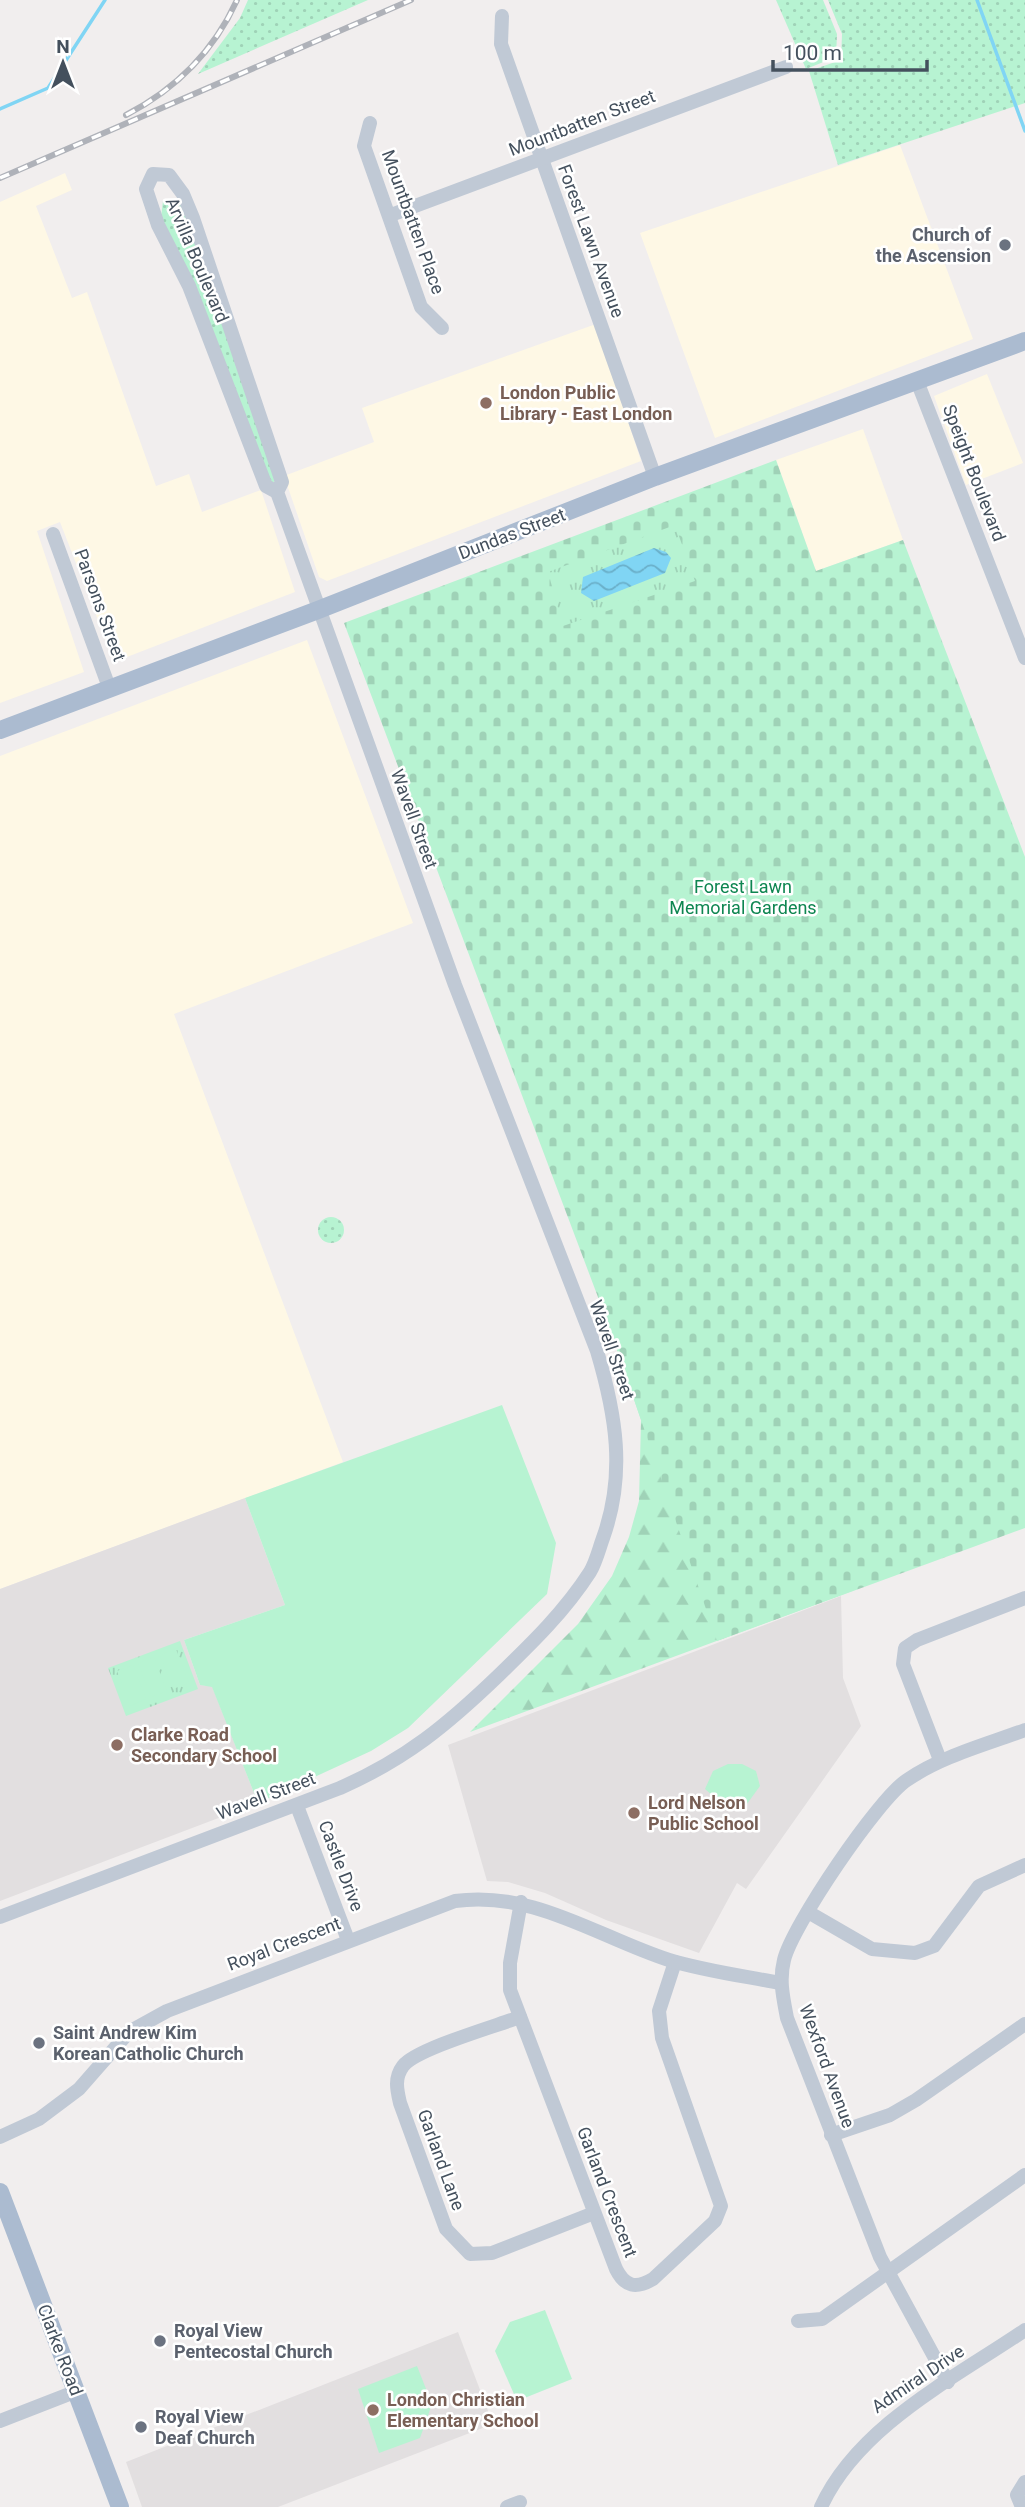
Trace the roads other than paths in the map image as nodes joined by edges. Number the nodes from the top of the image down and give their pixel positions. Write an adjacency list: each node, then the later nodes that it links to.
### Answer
1 (502, 16): 4 (street, Forest Lawn Avenue)
2 (786, 67): 4 (street, Mountbatten Street)
3 (370, 123): 5 (street, Mountbatten Place)
4 (541, 159): 5 (street, Mountbatten Street); 9 (street, Forest Lawn Avenue)
5 (391, 215): 6 (street, Mountbatten Place)
6 (442, 328)
7 (1025, 341): 8 (main road, Dundas Street)
8 (917, 381): 9 (main road, Dundas Street); 13 (street, Speight Boulevard)
9 (656, 477): 12 (main road, Dundas Street)
10 (277, 492): 10 (street, Arvilla Boulevard); 12 (street, Arvilla Boulevard)
11 (53, 534): 14 (street, Parsons Street)
12 (318, 610): 14 (main road, Dundas Street); 19 (street, Wavell Street)
13 (1025, 658)
14 (110, 690): 15 (main road, Dundas Street)
15 (0, 730)
16 (1025, 1598): 18 (street)
17 (1025, 1730): 18 (street, Wexford Avenue)
18 (940, 1760): 22 (street, Wexford Avenue)
19 (297, 1806): 23 (street, Wavell Street); 24 (street, Castle Drive)
20 (1025, 1865): 22 (street)
21 (521, 1902): 24 (street, Royal Crescent); 25 (street, Royal Crescent); 27 (street, Garland Crescent)
22 (808, 1912): 26 (street, Wexford Avenue)
23 (0, 1917)
24 (348, 1940): 30 (street, Royal Crescent)
25 (676, 1962): 26 (street, Royal Crescent); 33 (street, Garland Crescent)
26 (780, 1983): 29 (street, Wexford Avenue)
27 (520, 2017): 33 (street, Garland Crescent); 33 (street, Garland Lane)
28 (1025, 2024): 29 (street)
29 (831, 2136): 34 (street, Wexford Avenue)
30 (0, 2137)
31 (1025, 2175): 34 (street)
32 (0, 2192): 38 (main road, Clarke Road)
33 (594, 2213)
34 (888, 2271): 35 (street); 37 (street, Wexford Avenue)
35 (798, 2321)
36 (1025, 2330): 37 (street, Admiral Drive)
37 (948, 2382): 42 (street, Admiral Drive)
38 (76, 2391): 39 (street); 41 (main road, Clarke Road)
39 (0, 2421)
40 (1025, 2482): 43 (street)
41 (120, 2507)
42 (821, 2507)
43 (1022, 2507)

